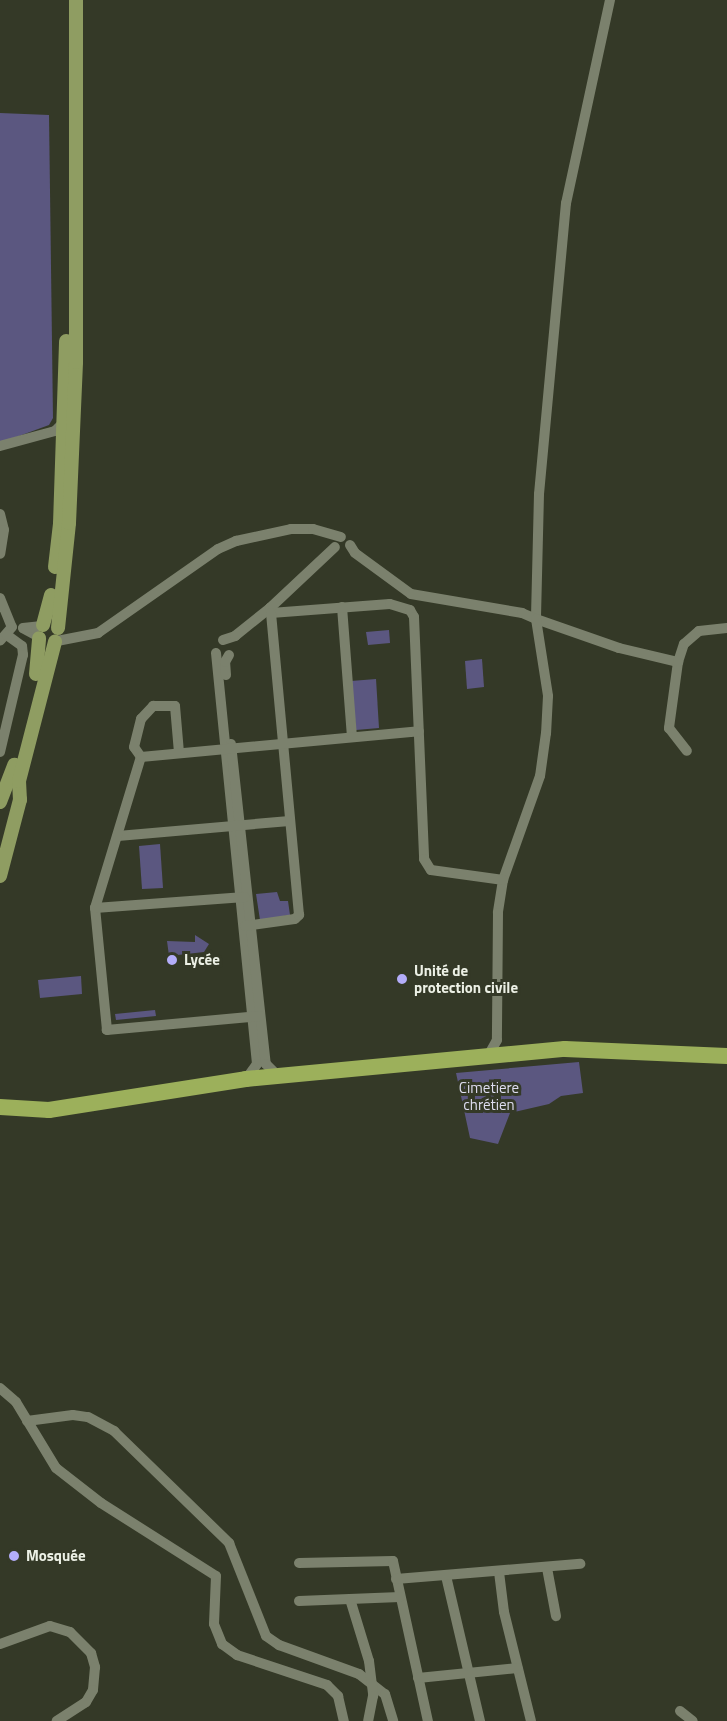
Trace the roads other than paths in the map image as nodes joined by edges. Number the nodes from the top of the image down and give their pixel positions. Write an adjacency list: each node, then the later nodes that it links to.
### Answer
1 (68, 0): 4 (main road)
2 (76, 0): 16 (main road)
3 (610, 0): 12 (street)
4 (61, 430): 5 (street); 14 (main road)
5 (0, 446)
6 (0, 514): 8 (street)
7 (340, 546): 11 (street); 12 (street); 16 (street)
8 (0, 554)
9 (0, 598): 15 (street)
10 (342, 608): 11 (street); 22 (street); 23 (street)
11 (270, 610): 17 (street); 24 (street)
12 (536, 619): 21 (street); 37 (street)
13 (727, 628): 21 (street)
14 (41, 632): 15 (street); 16 (main road); 30 (main road)
15 (6, 634): 27 (street)
16 (57, 636): 30 (main road)
17 (235, 636): 18 (street); 19 (street)
18 (223, 640): 19 (street); 20 (street)
19 (230, 652): 20 (street); 25 (street)
20 (216, 653): 25 (street)
21 (678, 662): 26 (street)
22 (419, 731): 23 (street); 37 (street)
23 (352, 737): 24 (street)
24 (281, 744): 25 (street); 32 (street)
25 (228, 749): 28 (street); 33 (street)
26 (687, 751)
27 (0, 752)
28 (179, 753): 29 (street); 29 (street)
29 (141, 757): 34 (street)
30 (15, 787): 31 (main road); 35 (main road); 36 (main road)
31 (0, 802)
32 (289, 821): 33 (street); 40 (street)
33 (235, 826): 34 (street); 38 (street)
34 (118, 836): 39 (street)
35 (0, 839)
36 (0, 876)
37 (503, 880): 42 (street)
38 (243, 897): 39 (street); 40 (street)
39 (95, 908): 41 (street)
40 (246, 926): 41 (street)
41 (256, 1016): 47 (street); 48 (street)
42 (497, 1040): 43 (street); 44 (street)
43 (512, 1054): 44 (highway); 45 (highway)
44 (488, 1056): 47 (highway)
45 (727, 1056)
46 (727, 1064): 50 (highway)
47 (277, 1075): 48 (highway)
48 (246, 1078): 49 (highway)
49 (0, 1107)
50 (0, 1115)
51 (0, 1388): 52 (street)
52 (27, 1421): 67 (street); 70 (street)
53 (299, 1563): 58 (street)
54 (580, 1564): 55 (street)
55 (547, 1568): 56 (street); 62 (street)
56 (499, 1572): 57 (street); 64 (street)
57 (446, 1576): 58 (street); 65 (street)
58 (396, 1579): 59 (street)
59 (400, 1597): 60 (street); 66 (street)
60 (350, 1599): 61 (street); 67 (street)
61 (299, 1601)
62 (556, 1616)
63 (0, 1644): 69 (street)
64 (518, 1668): 65 (street); 75 (street)
65 (468, 1672): 66 (street); 74 (street)
66 (418, 1677): 73 (street)
67 (372, 1684): 71 (street); 72 (street)
68 (680, 1711): 76 (street)
69 (57, 1721)
70 (344, 1721)
71 (368, 1721)
72 (393, 1721)
73 (428, 1721)
74 (480, 1721)
75 (531, 1721)
76 (693, 1721)

